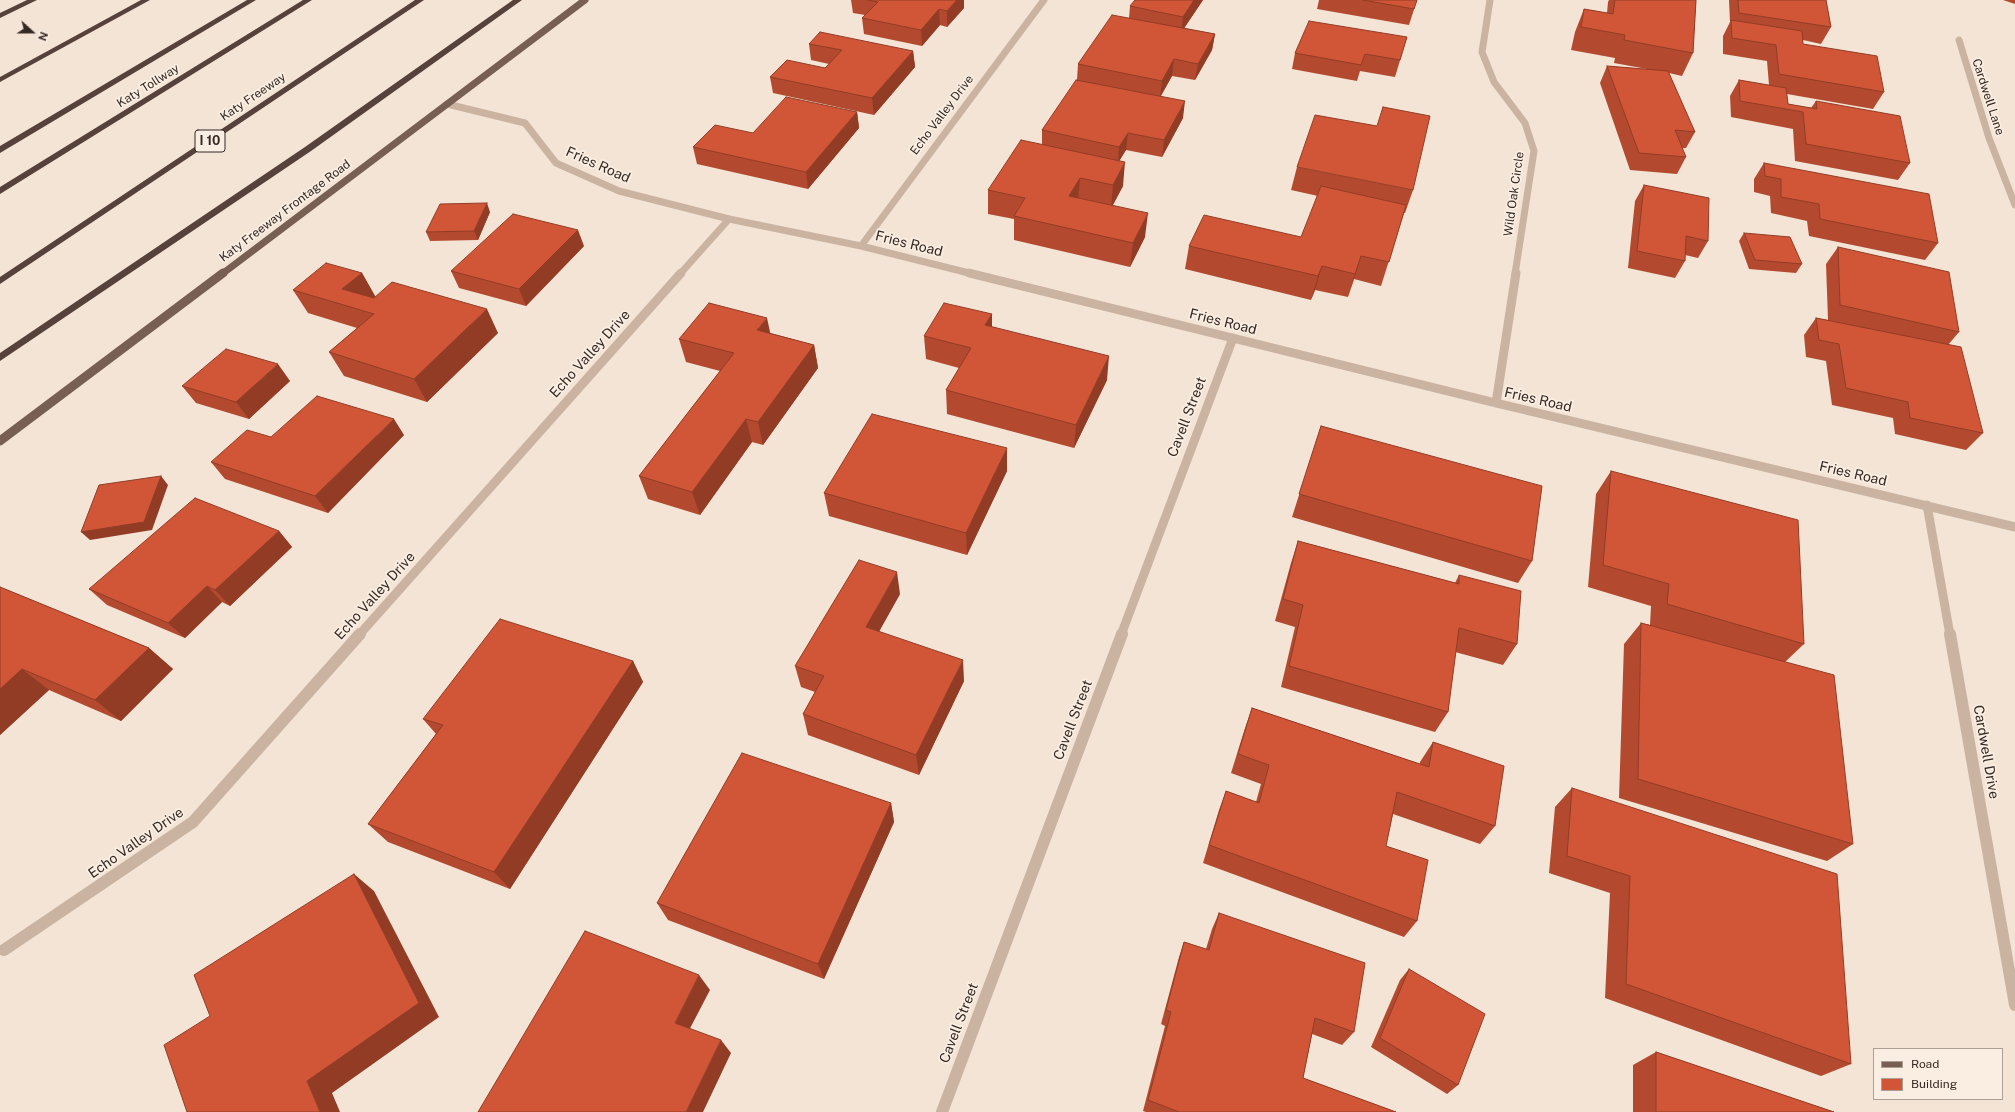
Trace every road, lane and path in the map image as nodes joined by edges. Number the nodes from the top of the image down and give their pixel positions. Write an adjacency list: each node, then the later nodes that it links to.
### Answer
1 (33, 0): 10 (highway)
2 (146, 0): 12 (highway)
3 (252, 0): 14 (highway, Katy Tollway)
4 (308, 0): 15 (highway, Katy Tollway)
5 (420, 0): 19 (highway, Katy Freeway / I 10)
6 (518, 0): 21 (highway)
7 (585, 0): 13 (main road, Katy Freeway Frontage Road)
8 (1044, 0): 18 (street, Echo Valley Drive)
9 (1490, 0): 22 (street, Wild Oak Circle)
10 (0, 16)
11 (1959, 40): 16 (street, Cardwell Lane)
12 (0, 80)
13 (447, 104): 17 (street, Fries Road); 23 (main road, Katy Freeway Frontage Road)
14 (0, 150)
15 (0, 190)
16 (2015, 205)
17 (729, 219): 18 (street, Fries Road); 26 (street, Echo Valley Drive)
18 (861, 246): 20 (street, Fries Road)
19 (0, 281)
20 (1233, 338): 22 (street, Fries Road); 28 (street, Cavell Street)
21 (0, 358)
22 (1496, 403): 24 (street, Fries Road)
23 (0, 441)
24 (1927, 505): 25 (street, Fries Road); 27 (street, Cardwell Drive)
25 (2015, 527)
26 (4, 950)
27 (2015, 1005)
28 (942, 1112)

